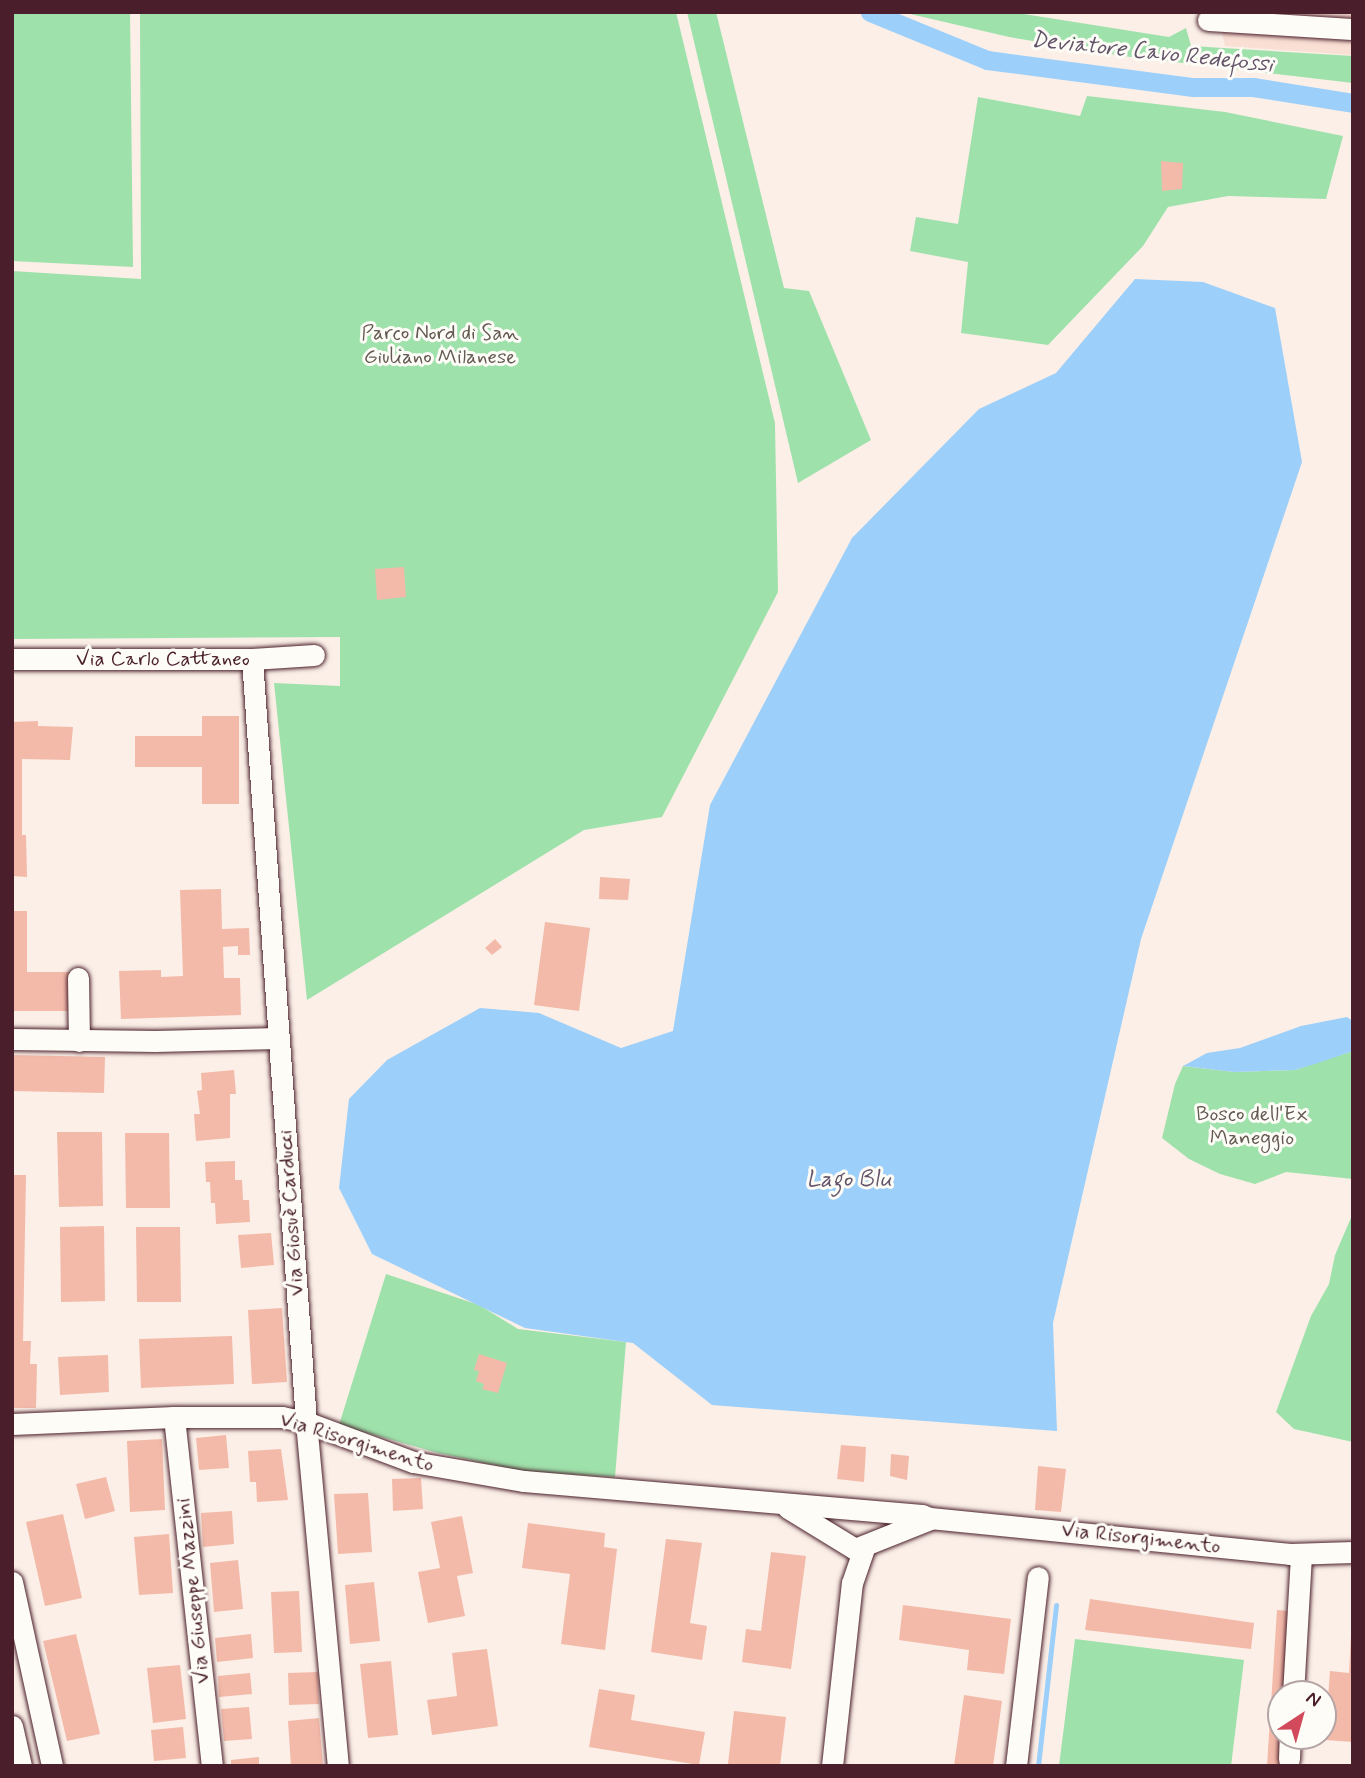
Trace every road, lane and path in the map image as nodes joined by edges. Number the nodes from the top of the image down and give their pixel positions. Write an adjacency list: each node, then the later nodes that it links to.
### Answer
1 (1200, 14): 2 (street)
2 (1353, 29)
3 (314, 656): 5 (street, Via Carlo Cattaneo)
4 (12, 659): 5 (street, Via Carlo Cattaneo)
5 (252, 659): 7 (street, Via Giosuè Carducci)
6 (78, 978): 9 (street)
7 (278, 1038): 9 (street); 11 (street, Via Giosuè Carducci)
8 (12, 1040): 9 (street)
9 (79, 1041)
10 (174, 1417): 11 (street, Via Risorgimento); 12 (street, Via Risorgimento); 27 (street, Via Giuseppe Mazzini)
11 (306, 1422): 13 (street, Via Risorgimento); 28 (street, Via Giosuè Carducci)
12 (12, 1424)
13 (784, 1505): 14 (street, Via Risorgimento); 16 (street, Via Risorgimento)
14 (858, 1510): 15 (street, Via Risorgimento); 16 (street); 16 (street)
15 (930, 1518): 16 (street, Via Risorgimento); 18 (street, Via Risorgimento)
16 (856, 1544): 29 (street)
17 (1353, 1552): 18 (street, Via Risorgimento)
18 (1301, 1554): 21 (street)
19 (1038, 1577): 30 (street)
20 (12, 1581): 25 (street)
21 (1294, 1680)
22 (12, 1726): 26 (street)
23 (1289, 1750): 24 (street)
24 (1289, 1759)
25 (51, 1762): 26 (street)
26 (21, 1766)
27 (212, 1766)
28 (338, 1766)
29 (832, 1766)
30 (1016, 1766)

